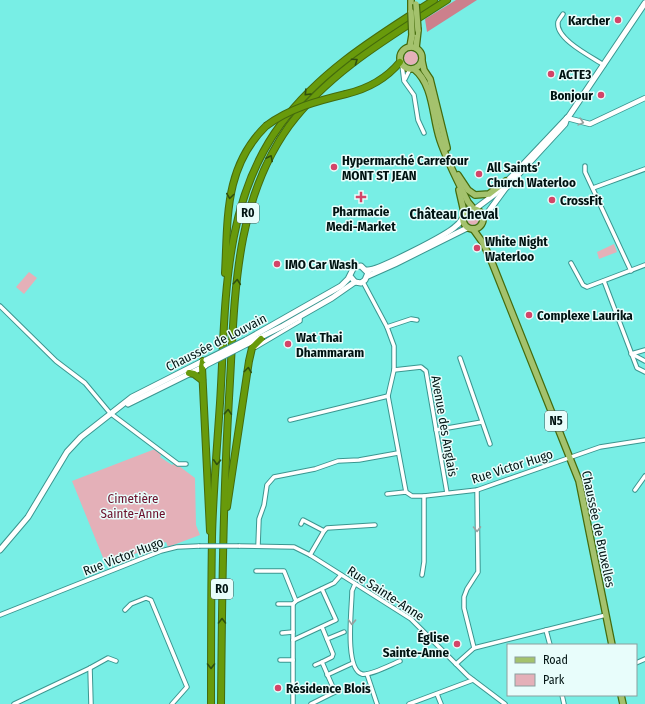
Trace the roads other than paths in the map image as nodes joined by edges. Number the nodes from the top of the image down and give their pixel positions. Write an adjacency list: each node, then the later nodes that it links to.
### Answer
1 (434, 0): 35 (highway, R0, one-way to 35)
2 (446, 0): 75 (highway, R0, one-way to 2)
3 (414, 3): 6 (main road, bridge); 7 (main road, bridge)
4 (645, 3): 10 (main road)
5 (563, 14): 10 (street)
6 (410, 47): 7 (main road); 9 (main road)
7 (416, 48): 8 (main road)
8 (422, 61): 11 (main road); 16 (main road)
9 (401, 64): 11 (main road); 12 (street); 35 (highway, one-way to 35, bridge)
10 (604, 65): 14 (main road)
11 (412, 69): 12 (street); 16 (main road)
12 (404, 80): 15 (street)
13 (645, 98): 14 (street, one-way to 13)
14 (567, 118): 20 (main road); 26 (main road)
15 (424, 134)
16 (449, 158): 17 (main road)
17 (452, 165): 20 (main road); 21 (main road)
18 (585, 166): 22 (street)
19 (645, 169): 22 (street)
20 (506, 181): 23 (main road)
21 (458, 182): 23 (main road); 24 (main road)
22 (593, 188): 31 (street)
23 (474, 209): 24 (main road); 26 (main road)
24 (464, 212): 25 (main road)
25 (462, 219): 27 (main road, N5); 32 (main road)
26 (482, 222): 27 (main road); 28 (main road, N5)
27 (470, 229): 28 (main road, N5); 32 (main road)
28 (483, 243): 66 (main road, Chaussée de Bruxelles / N5)
29 (571, 263): 34 (street)
30 (645, 265): 31 (street)
31 (631, 271): 34 (street)
32 (367, 273): 33 (main road); 37 (main road)
33 (350, 276): 36 (main road); 38 (main road, Chaussée de Louvain)
34 (604, 281): 49 (street)
35 (228, 282): 79 (highway, R0, one-way to 79)
36 (355, 282): 37 (main road); 40 (main road, Chaussée de Louvain)
37 (363, 282): 43 (street)
38 (327, 295): 40 (main road, Chaussée de Louvain); 41 (main road, Chaussée de Louvain)
39 (0, 306): 59 (street)
40 (313, 309): 44 (main road, Chaussée de Louvain)
41 (285, 319): 44 (street); 46 (main road, Chaussée de Louvain)
42 (417, 320): 43 (street)
43 (387, 327): 53 (street)
44 (284, 329): 45 (main road, Chaussée de Louvain); 47 (street)
45 (261, 339): 46 (main road, Chaussée de Louvain); 75 (highway, one-way to 45)
46 (247, 342): 52 (main road, Chaussée de Louvain, bridge)
47 (256, 347)
48 (645, 350): 49 (street)
49 (632, 354): 51 (street); 54 (street)
50 (460, 358): 61 (street)
51 (645, 361)
52 (204, 363): 55 (main road, Chaussée de Louvain); 56 (highway); 58 (main road, Chaussée de Louvain)
53 (394, 370): 57 (street); 62 (street, Avenue des Anglais)
54 (645, 372)
55 (189, 374): 56 (highway); 58 (main road, Chaussée de Louvain)
56 (202, 380): 79 (highway)
57 (388, 396): 60 (street); 65 (street)
58 (116, 409): 59 (main road, Chaussée de Louvain)
59 (110, 413): 67 (street); 81 (main road, Chaussée de Louvain)
60 (290, 420)
61 (482, 422): 62 (street); 64 (street)
62 (436, 430): 72 (street, Avenue des Anglais)
63 (645, 440): 66 (street, Rue Victor Hugo)
64 (490, 444)
65 (398, 453): 71 (street); 80 (street)
66 (571, 458): 69 (street, Rue Victor Hugo); 92 (main road, Chaussée de Bruxelles / N5)
67 (186, 464)
68 (645, 476): 70 (street)
69 (477, 490): 72 (street, Rue Victor Hugo); 102 (street, one-way to 102)
70 (635, 490)
71 (406, 492): 73 (street, Rue Victor Hugo); 74 (street, Rue Victor Hugo)
72 (446, 493): 74 (street, Rue Victor Hugo)
73 (387, 494)
74 (424, 496): 85 (street)
75 (223, 518): 121 (highway, R0, one-way to 75)
76 (301, 524): 78 (street)
77 (375, 525): 78 (street)
78 (324, 531): 82 (street)
79 (212, 536): 120 (highway, R0, one-way to 120)
80 (258, 546): 82 (street, Rue Sainte-Anne); 91 (street, Rue Victor Hugo, bridge)
81 (0, 550)
82 (310, 555): 84 (street, Rue Sainte-Anne)
83 (256, 571): 88 (street)
84 (341, 575): 86 (street, Rue Sainte-Anne); 87 (street)
85 (422, 575)
86 (356, 584): 108 (street, one-way to 108); 109 (street, Rue Sainte-Anne)
87 (322, 589): 88 (street); 93 (street)
88 (294, 603): 89 (street); 95 (street)
89 (278, 604)
90 (125, 610): 119 (street)
91 (0, 615)
92 (606, 615): 94 (street); 101 (main road, Chaussée de Bruxelles / N5)
93 (322, 627): 98 (street); 99 (street)
94 (546, 630): 100 (street); 102 (street)
95 (293, 632): 97 (street); 99 (street)
96 (344, 632): 98 (street)
97 (282, 633)
98 (327, 639): 107 (street)
99 (293, 640): 104 (street)
100 (550, 644)
101 (612, 644)
102 (474, 648): 109 (street)
103 (280, 660): 104 (street)
104 (293, 660): 122 (street)
105 (116, 661): 111 (street)
106 (400, 661): 112 (street)
107 (322, 662): 110 (street); 113 (street)
108 (353, 663): 112 (street); 113 (street)
109 (456, 664): 114 (street, Rue Sainte-Anne)
110 (315, 665)
111 (90, 668): 117 (street); 118 (street)
112 (367, 674): 125 (street)
113 (327, 675): 116 (street)
114 (473, 680): 115 (street); 128 (street, Rue Sainte-Anne)
115 (437, 694): 126 (street); 127 (street)
116 (323, 698): 123 (street); 124 (street)
117 (14, 704)
118 (92, 704)
119 (172, 704)
120 (211, 704)
121 (221, 704)
122 (293, 704)
123 (311, 704)
124 (326, 704)
125 (377, 704)
126 (410, 704)
127 (441, 704)
128 (505, 704)

